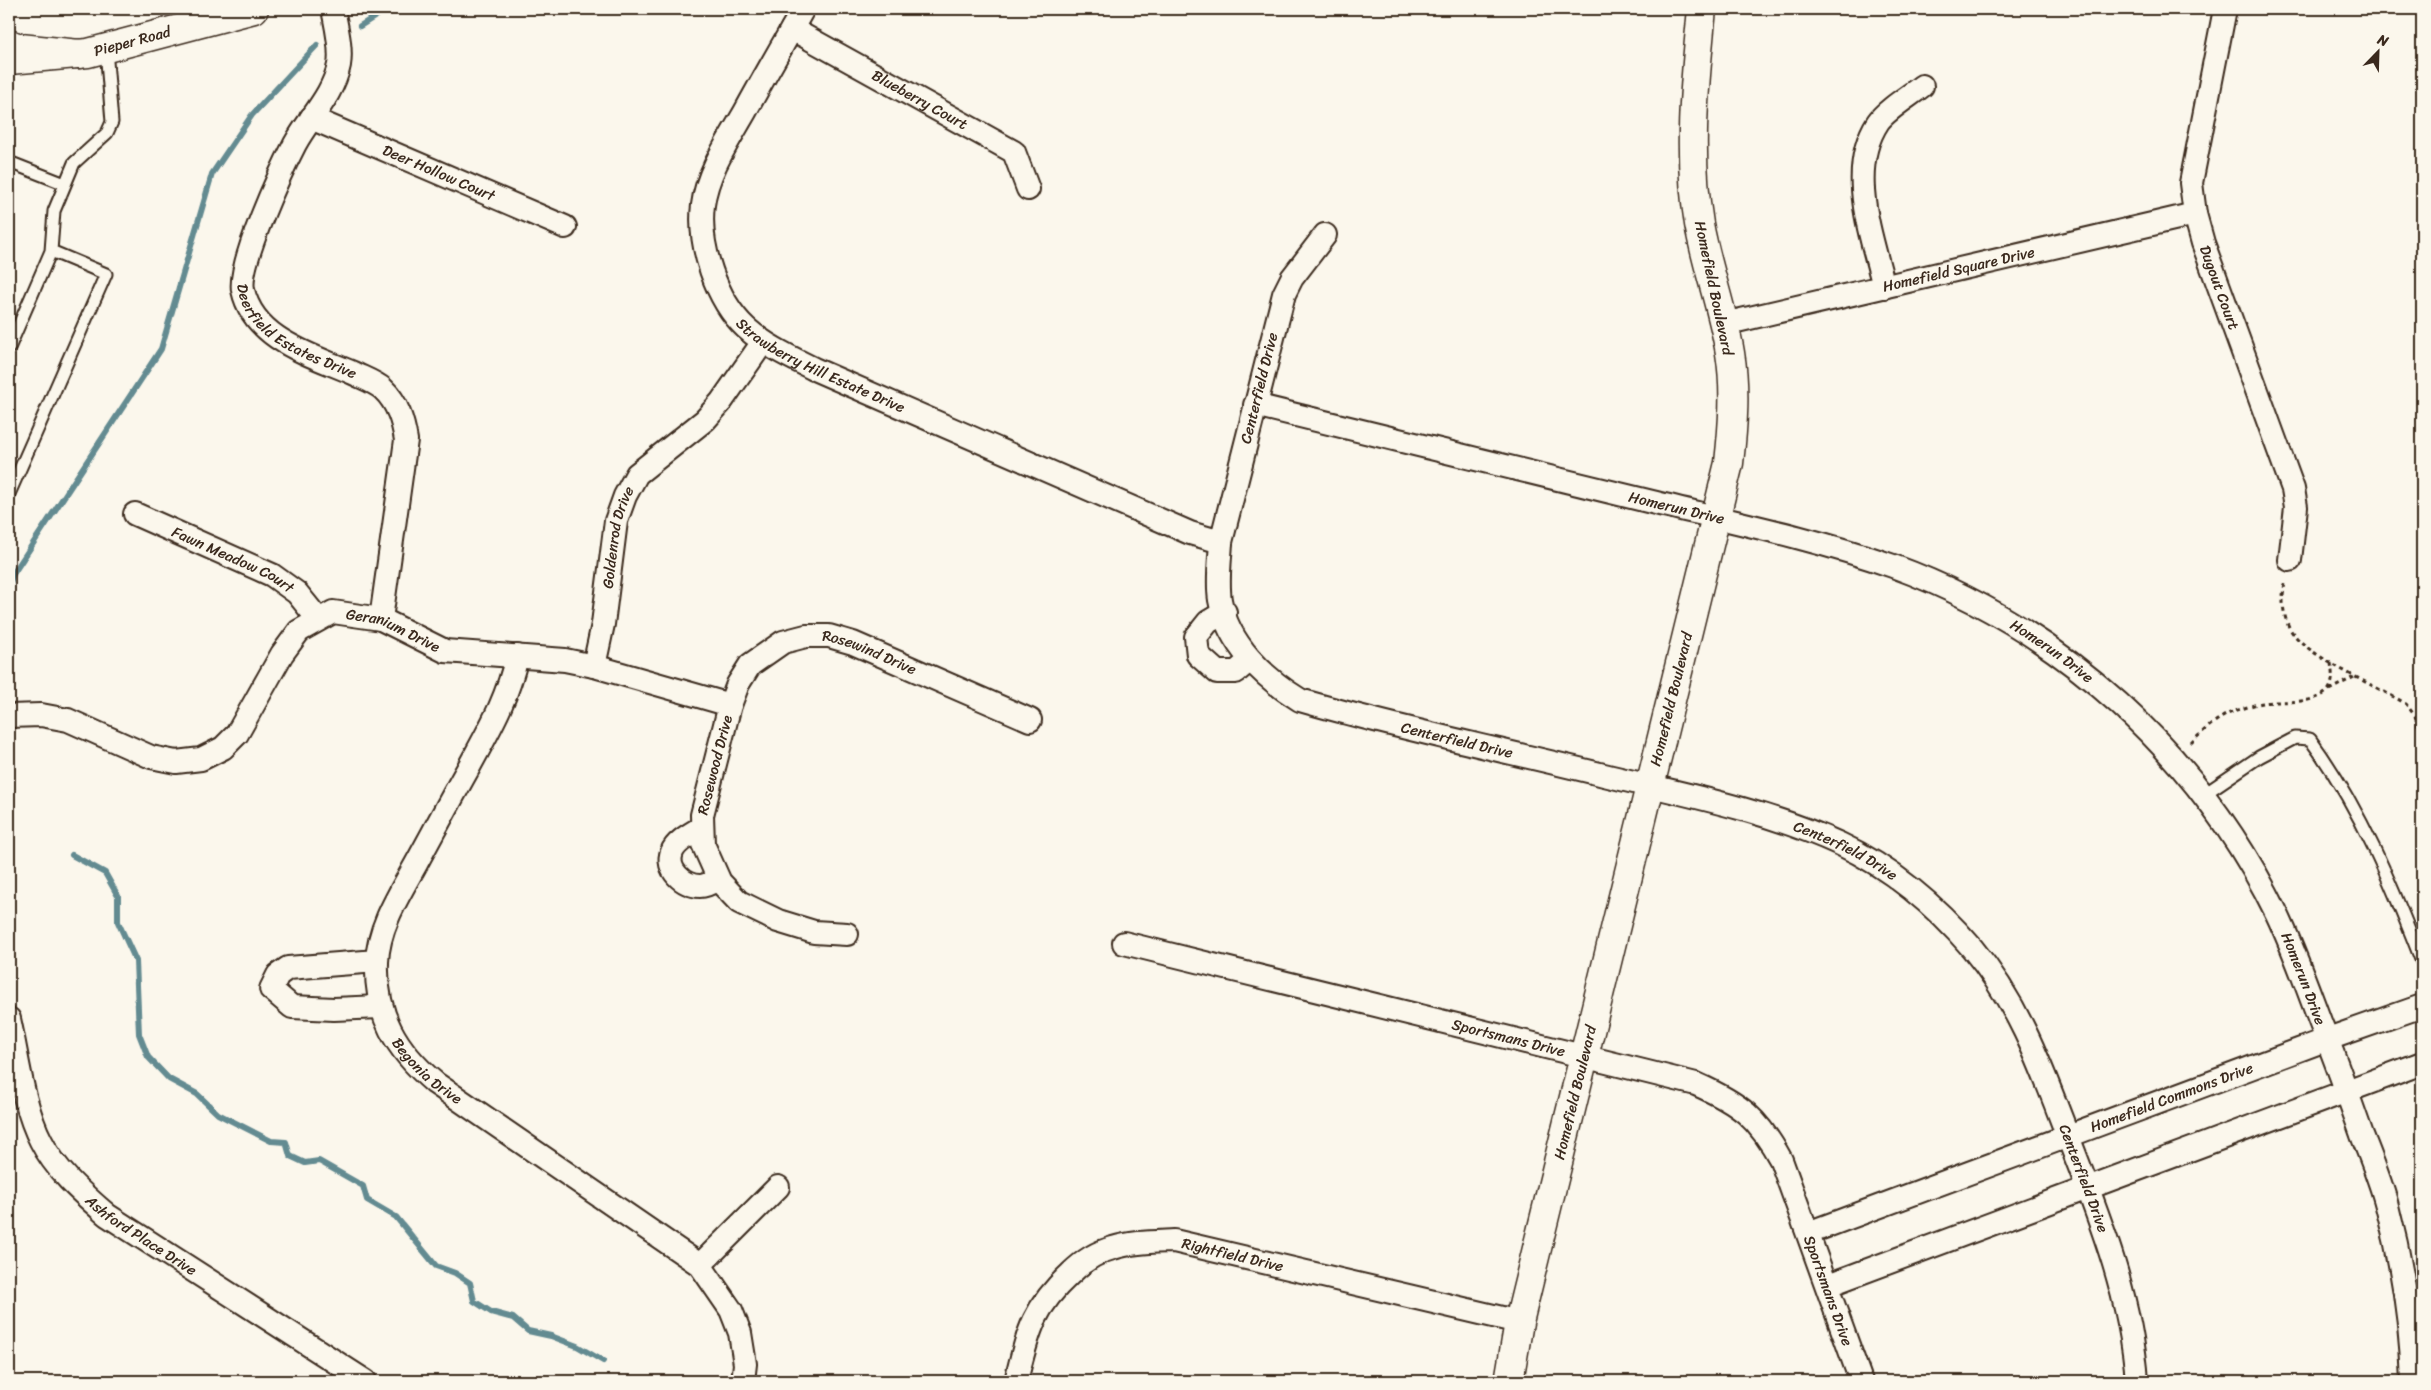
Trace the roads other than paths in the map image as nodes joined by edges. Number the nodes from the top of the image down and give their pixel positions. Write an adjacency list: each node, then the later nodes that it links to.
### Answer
1 (254, 9): 8 (street, Pieper Road)
2 (333, 9): 12 (street, Deerfield Estates Drive)
3 (803, 9): 6 (street, Strawberry Hill Estate Drive)
4 (1702, 9): 21 (street, Homefield Boulevard)
5 (2226, 9): 16 (street, Dugout Court)
6 (792, 29): 15 (street, Blueberry Court); 22 (street, Strawberry Hill Estate Drive)
7 (9, 44): 9 (street)
8 (106, 48): 9 (street, Pieper Road); 14 (lane)
9 (79, 54): 10 (street, Pieper Road)
10 (9, 60)
11 (1922, 86): 20 (street)
12 (311, 118): 17 (street, Deer Hollow Court); 32 (street, Deerfield Estates Drive)
13 (9, 162): 14 (lane)
14 (65, 184): 19 (lane)
15 (1028, 189)
16 (2194, 214): 20 (street, Homefield Square Drive); 29 (street, Dugout Court)
17 (565, 227)
18 (1325, 236): 24 (street, Centerfield Drive)
19 (51, 251): 23 (lane); 25 (lane)
20 (1884, 286): 21 (street, Homefield Square Drive)
21 (1724, 324): 27 (street, Homefield Boulevard)
22 (763, 342): 28 (street, Strawberry Hill Estate Drive); 35 (street, Goldenrod Drive)
23 (9, 346)
24 (1255, 405): 27 (street, Homerun Drive); 28 (street, Centerfield Drive)
25 (9, 494)
26 (135, 514): 31 (street, Fawn Meadow Court)
27 (1716, 518): 39 (street, Homefield Boulevard); 40 (street, Homerun Drive)
28 (1221, 542): 30 (street, Centerfield Drive)
29 (2290, 560)
30 (1225, 612): 34 (street, Centerfield Drive); 34 (street)
31 (318, 618): 32 (street, Geranium Drive); 37 (street, Geranium Drive)
32 (381, 619): 33 (street, Geranium Drive)
33 (517, 656): 35 (street, Geranium Drive); 45 (street, Begonia Drive)
34 (1250, 660): 39 (street, Centerfield Drive)
35 (594, 666): 36 (street, Geranium Drive)
36 (730, 705): 38 (street, Rosewind Drive); 41 (street, Rosewood Drive)
37 (9, 716)
38 (1030, 720)
39 (1651, 786): 51 (street, Homefield Boulevard); 55 (street, Centerfield Drive)
40 (2204, 795): 46 (lane); 50 (street, Homerun Drive)
41 (703, 836): 42 (street); 42 (street, Rosewood Drive)
42 (718, 879): 43 (street)
43 (847, 934)
44 (1124, 943): 51 (street, Sportsmans Drive)
45 (377, 962): 48 (street, Begonia Drive); 48 (street)
46 (2422, 962)
47 (2422, 1006): 50 (street, Homefield Commons Drive)
48 (380, 1007): 59 (street, Begonia Drive)
49 (9, 1019): 53 (street, Ashford Place Drive)
50 (2328, 1039): 54 (street, Homerun Drive); 55 (street, Homefield Commons Drive)
51 (1585, 1056): 58 (street, Sportsmans Drive); 61 (street, Homefield Boulevard)
52 (2422, 1063): 54 (street)
53 (15, 1071): 63 (street, Ashford Place Drive)
54 (2347, 1092): 57 (street); 68 (street, Homerun Drive)
55 (2068, 1137): 57 (street, Centerfield Drive); 58 (street, Homefield Commons Drive)
56 (778, 1187): 59 (street)
57 (2087, 1189): 60 (street); 67 (street, Centerfield Drive)
58 (1808, 1233): 60 (street, Sportsmans Drive)
59 (700, 1265): 64 (street, Begonia Drive)
60 (1828, 1285): 62 (street, Sportsmans Drive)
61 (1520, 1322): 65 (street, Rightfield Drive); 66 (street, Homefield Boulevard)
62 (1858, 1380)
63 (365, 1381)
64 (743, 1381)
65 (1016, 1381)
66 (1509, 1381)
67 (2138, 1381)
68 (2413, 1381)

